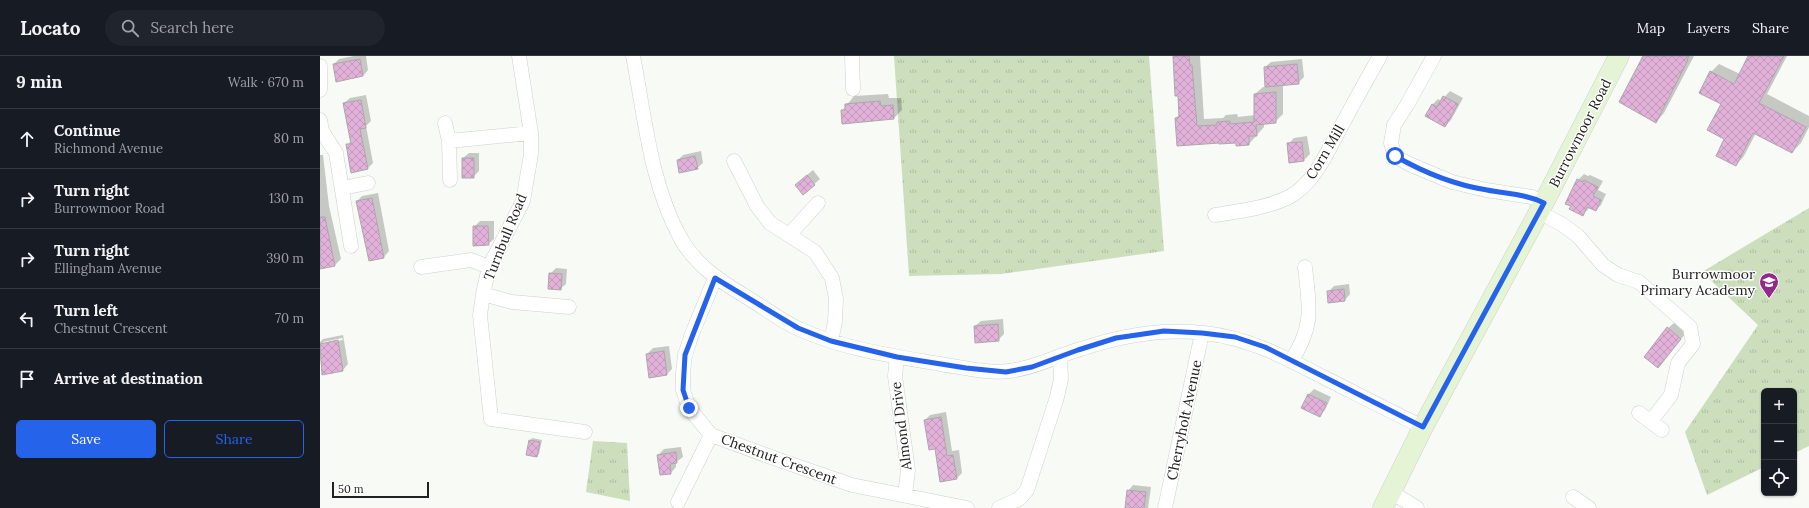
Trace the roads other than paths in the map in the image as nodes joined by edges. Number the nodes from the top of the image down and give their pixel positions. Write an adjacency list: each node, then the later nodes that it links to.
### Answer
1 (519, 56): 12 (street, Turnbull Road)
2 (633, 56): 26 (street)
3 (852, 56): 8 (street)
4 (1380, 56): 20 (street, Corn Mill)
5 (1434, 56): 19 (street)
6 (1619, 56): 19 (street, Burrowmoor Road)
7 (320, 66): 9 (street)
8 (853, 89)
9 (320, 90)
10 (320, 120): 17 (street)
11 (445, 123): 13 (street)
12 (531, 134): 13 (street); 24 (street, Turnbull Road)
13 (449, 141): 15 (street)
14 (734, 161): 21 (street)
15 (450, 180)
16 (368, 183): 17 (street)
17 (342, 188): 22 (street)
18 (818, 203): 21 (street)
19 (1542, 208): 35 (street); 36 (street, Burrowmoor Road)
20 (1215, 215)
21 (789, 235): 30 (street)
22 (351, 246)
23 (420, 267): 24 (street)
24 (489, 267): 27 (street, Turnbull Road)
25 (1305, 267): 33 (street)
26 (715, 278): 30 (street); 39 (street, Chestnut Crescent)
27 (483, 294): 28 (street); 38 (street, Turnbull Road)
28 (569, 307)
29 (1202, 333): 32 (street); 33 (street); 46 (street, Cherryholt Avenue)
30 (831, 341): 31 (street)
31 (897, 357): 32 (street); 40 (street, Almond Drive)
32 (1060, 357): 45 (street)
33 (1291, 361): 36 (street)
34 (1639, 413): 35 (street)
35 (1651, 421): 37 (street)
36 (1423, 427): 42 (street, Burrowmoor Road)
37 (1662, 430)
38 (584, 432)
39 (711, 435): 40 (street, Chestnut Crescent); 43 (street)
40 (905, 495): 44 (street, Chestnut Crescent)
41 (1573, 497): 48 (street)
42 (1387, 500): 47 (street)
43 (678, 502)
44 (967, 508)
45 (998, 508)
46 (1165, 508)
47 (1417, 508)
48 (1589, 508)

